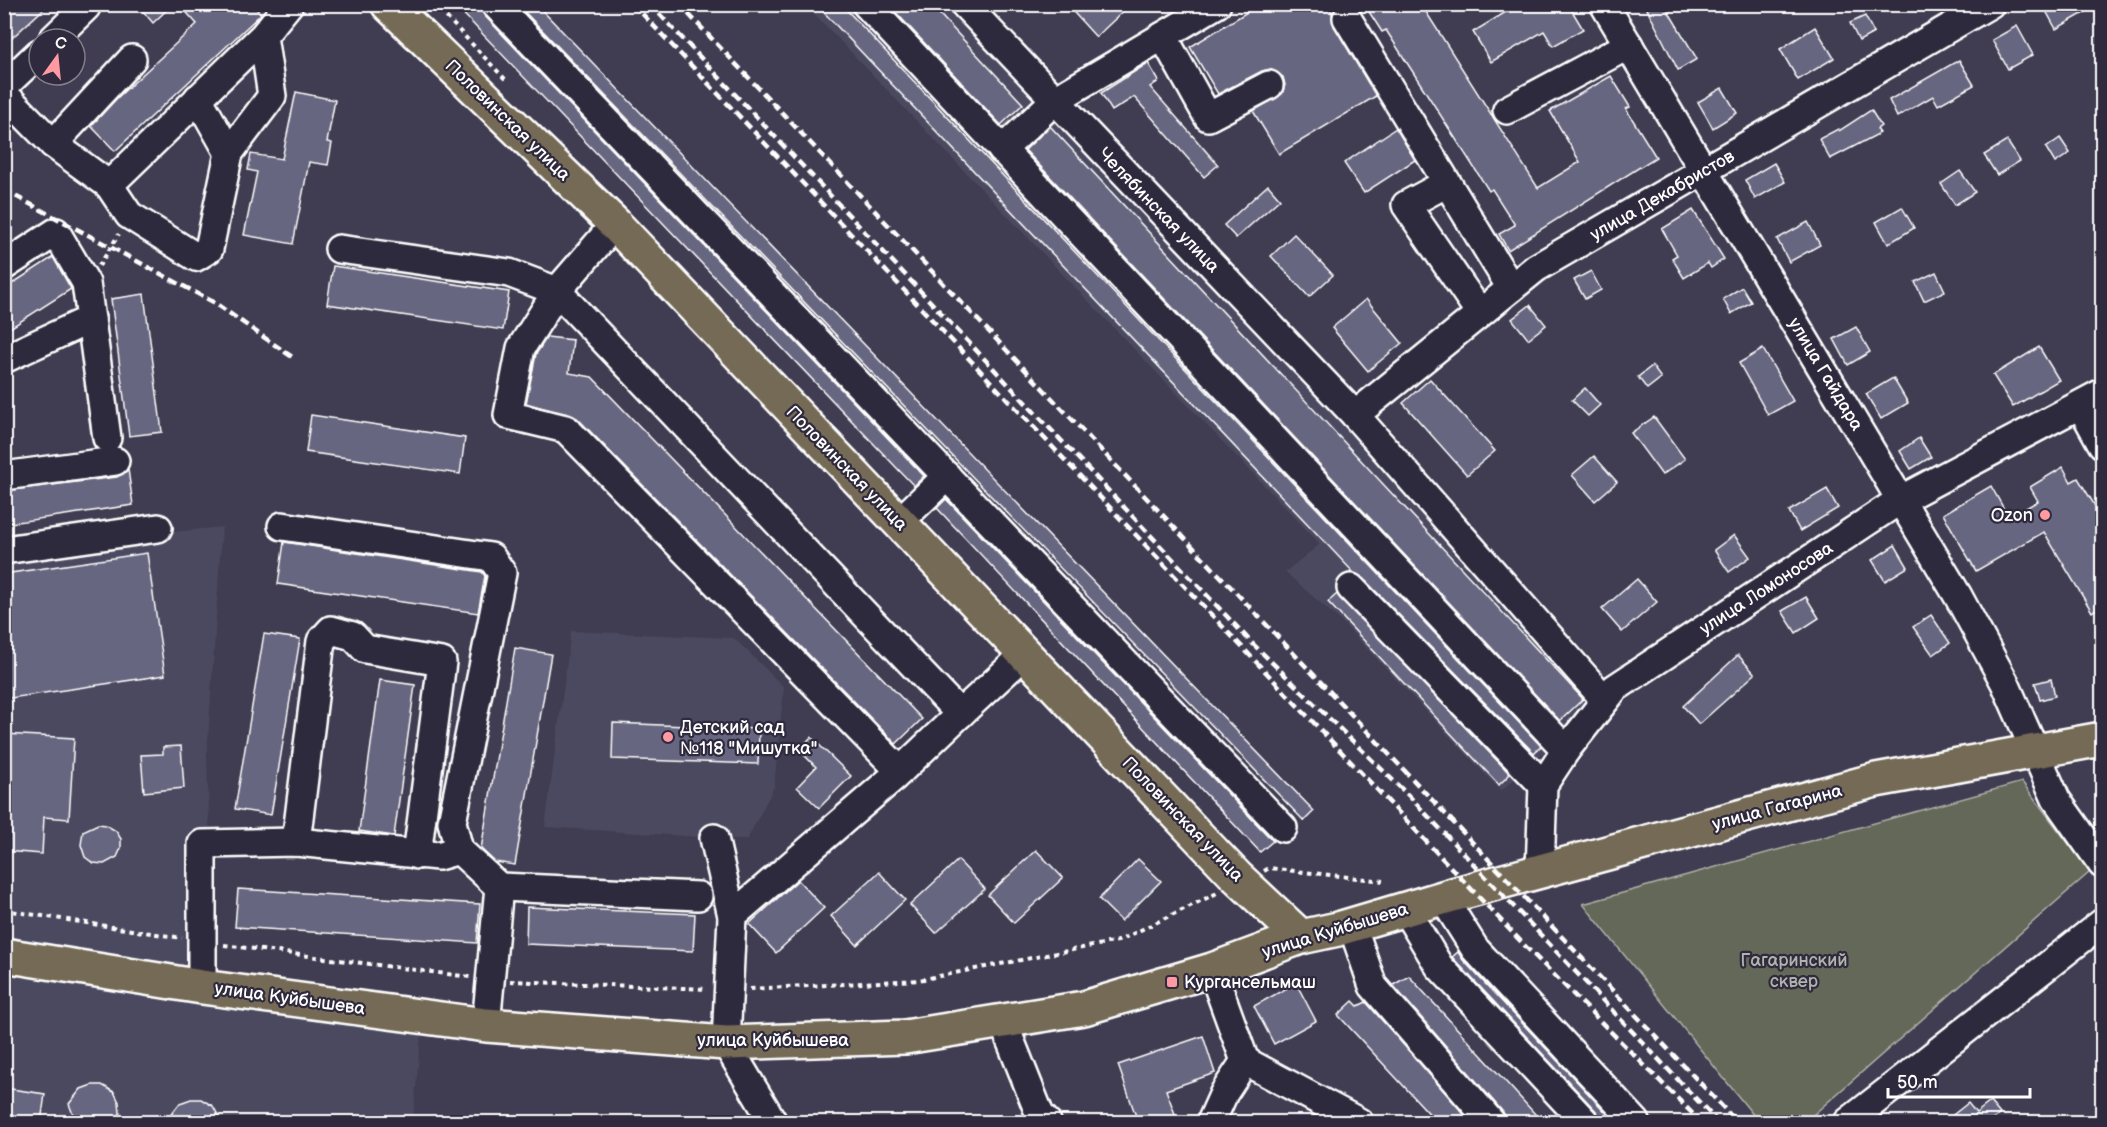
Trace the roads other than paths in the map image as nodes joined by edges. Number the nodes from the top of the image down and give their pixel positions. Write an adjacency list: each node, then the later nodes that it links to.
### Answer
1 (388, 4): 29 (main road, Половинская улица)
2 (495, 4): 41 (street)
3 (866, 4): 24 (street)
4 (964, 4): 21 (street, Челябинская улица)
5 (1217, 4): 13 (street)
6 (1604, 4): 14 (street, улица Гайдара)
7 (1990, 4): 26 (street, улица Декабристов)
8 (287, 6): 12 (street)
9 (86, 7): 11 (street)
10 (1347, 18): 27 (street)
11 (65, 27)
12 (263, 36): 20 (street); 25 (street)
13 (1163, 36): 17 (street); 21 (street)
14 (1629, 45): 22 (street); 26 (street, улица Гайдара)
15 (132, 59): 23 (street)
16 (27, 64): 18 (street)
17 (1269, 85)
18 (4, 86)
19 (4, 94): 23 (street)
20 (198, 98): 25 (street); 28 (street)
21 (1055, 100): 24 (street); 38 (street, Челябинская улица)
22 (1507, 110)
23 (53, 144): 28 (street)
24 (1002, 150): 52 (street)
25 (229, 153): 28 (street)
26 (1705, 171): 32 (street, улица Декабристов); 42 (street, улица Гайдара)
27 (1447, 183): 32 (street); 34 (street)
28 (109, 185)
29 (615, 224): 33 (street); 43 (main road, Половинская улица)
30 (339, 249): 33 (street)
31 (4, 266): 35 (street)
32 (1511, 288): 34 (street, улица Декабристов)
33 (557, 291): 50 (street); 54 (street)
34 (1480, 313): 38 (street, улица Декабристов)
35 (91, 319): 36 (street); 40 (street)
36 (4, 358)
37 (2092, 399): 39 (street); 42 (street, улица Ломоносова)
38 (1354, 415): 49 (street, Челябинская улица)
39 (2103, 444)
40 (4, 476)
41 (947, 476): 43 (street); 56 (street)
42 (1900, 500): 49 (street, улица Ломоносова); 53 (street, улица Гайдара)
43 (898, 522): 48 (main road, Половинская улица)
44 (282, 526): 59 (street)
45 (158, 528): 46 (street)
46 (4, 550)
47 (1351, 588): 55 (street)
48 (1025, 654): 50 (street); 70 (main road, Половинская улица)
49 (1605, 700): 52 (street, улица Ломоносова)
50 (960, 714): 54 (street)
51 (2103, 739): 53 (main road, улица Гагарина)
52 (1566, 750): 55 (street, улица Ломоносова)
53 (2035, 751): 61 (street, улица Гайдара); 62 (main road, улица Гагарина)
54 (900, 771): 67 (street)
55 (1543, 785): 62 (street)
56 (1283, 828)
57 (714, 838): 67 (street)
58 (296, 842): 60 (street); 60 (street); 73 (street)
59 (459, 850): 60 (street); 63 (street)
60 (417, 855)
61 (2103, 864)
62 (1540, 872): 65 (main road, улица Гагарина)
63 (499, 887): 64 (street); 75 (street)
64 (698, 896)
65 (1449, 896): 66 (main road, улица Куйбышева); 84 (street)
66 (1405, 909): 69 (main road, улица Куйбышева); 83 (street)
67 (732, 916): 76 (street)
68 (2103, 924): 85 (street)
69 (1352, 926): 70 (main road, улица Куйбышева); 82 (street)
70 (1301, 937): 72 (main road, улица Куйбышева)
71 (4, 955): 73 (main road, улица Куйбышева)
72 (1212, 970): 74 (main road, улица Куйбышева); 77 (street)
73 (202, 987): 75 (main road, улица Куйбышева)
74 (1003, 1022): 76 (main road, улица Куйбышева); 79 (street)
75 (486, 1025): 76 (main road, улица Куйбышева)
76 (726, 1043): 78 (street)
77 (1245, 1060): 80 (street); 81 (street)
78 (773, 1122)
79 (1047, 1122)
80 (1211, 1122)
81 (1359, 1122)
82 (1491, 1122)
83 (1585, 1122)
84 (1636, 1122)
85 (1848, 1122)

